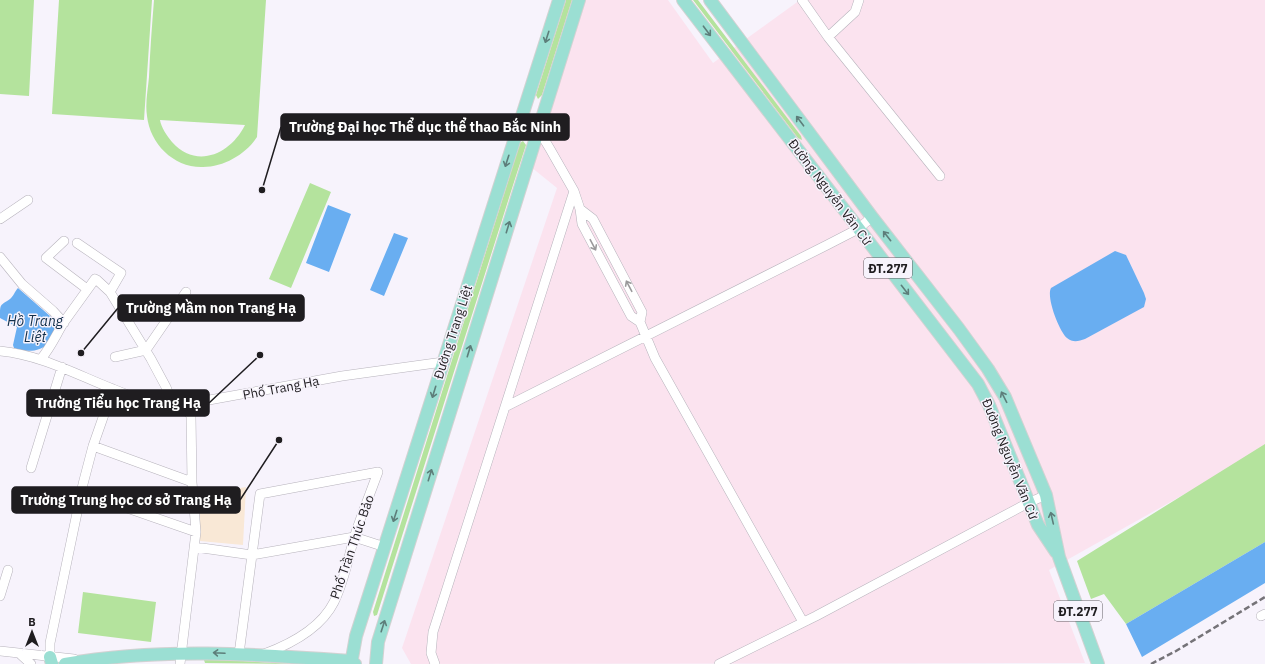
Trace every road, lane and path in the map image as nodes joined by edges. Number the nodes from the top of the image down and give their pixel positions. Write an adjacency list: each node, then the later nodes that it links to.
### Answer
1 (559, 0): 8 (main road, Đường Trang Liệt, one-way to 8)
2 (579, 0): 9 (main road, Đường Trang Liệt)
3 (683, 0): 11 (main road, Đường Nguyễn Văn Cừ / ĐT.277, one-way to 11)
4 (710, 0): 10 (main road, Đường Nguyễn Văn Cừ / ĐT.277, one-way to 4)
5 (802, 0): 7 (street)
6 (859, 0): 7 (street)
7 (828, 37): 12 (street)
8 (521, 119): 9 (street); 30 (main road, Đường Trang Liệt, one-way to 30)
9 (538, 129): 13 (street); 60 (main road, Đường Trang Liệt, one-way to 9)
10 (818, 144): 11 (main road); 15 (main road, Đường Nguyễn Văn Cừ / ĐT.277)
11 (802, 156): 17 (main road, Đường Nguyễn Văn Cừ / ĐT.277)
12 (940, 176)
13 (574, 191): 25 (street); 34 (street)
14 (28, 200): 16 (street)
15 (872, 217): 17 (street); 39 (main road, Đường Nguyễn Văn Cừ / ĐT.277, one-way to 15)
16 (0, 219)
17 (858, 229): 25 (street); 40 (main road, Đường Nguyễn Văn Cừ / ĐT.277, one-way to 40)
18 (64, 241): 21 (street)
19 (77, 243): 22 (street)
20 (0, 257): 24 (street)
21 (87, 290): 22 (street); 24 (street)
22 (110, 292): 26 (street)
23 (186, 292): 26 (street)
24 (64, 323): 29 (street)
25 (647, 336): 34 (street); 49 (street)
26 (146, 350): 28 (street); 33 (street)
27 (0, 351): 29 (street)
28 (115, 357)
29 (41, 359): 31 (street)
30 (443, 362): 33 (street, Phố Trang Hạ); 44 (main road, Đường Trang Liệt, one-way to 44)
31 (62, 367): 32 (street); 36 (street)
32 (113, 389): 33 (street); 35 (street)
33 (182, 406): 37 (street)
34 (505, 407): 61 (street)
35 (93, 446): 37 (street); 38 (street)
36 (31, 468)
37 (192, 482): 41 (street)
38 (81, 492): 41 (street); 56 (street)
39 (1046, 495): 40 (street); 46 (main road, Đường Nguyễn Văn Cừ / ĐT.277, one-way to 39)
40 (1028, 503): 46 (main road, Đường Nguyễn Văn Cừ / ĐT.277); 49 (street)
41 (196, 532): 43 (street)
42 (354, 537): 44 (street); 45 (street); 45 (street, Phố Trần Thúc Bảo); 53 (street, Phố Trần Thúc Bảo)
43 (195, 547): 45 (street); 54 (street)
44 (385, 547): 57 (main road, Đường Trang Liệt)
45 (252, 555): 52 (street)
46 (1059, 557): 63 (main road, Đường Nguyễn Văn Cừ / ĐT.277)
47 (8, 570): 48 (street)
48 (1, 592)
49 (803, 622): 62 (street)
50 (0, 652): 51 (street)
51 (20, 654): 56 (street); 58 (street)
52 (239, 654): 53 (main road); 54 (main road, one-way to 54)
53 (259, 655): 57 (main road)
54 (181, 658): 55 (main road)
55 (90, 660): 56 (street); 59 (main road)
56 (51, 661)
57 (352, 663)
58 (31, 664)
59 (65, 664)
60 (376, 664)
61 (435, 664)
62 (719, 664)
63 (1098, 664)

